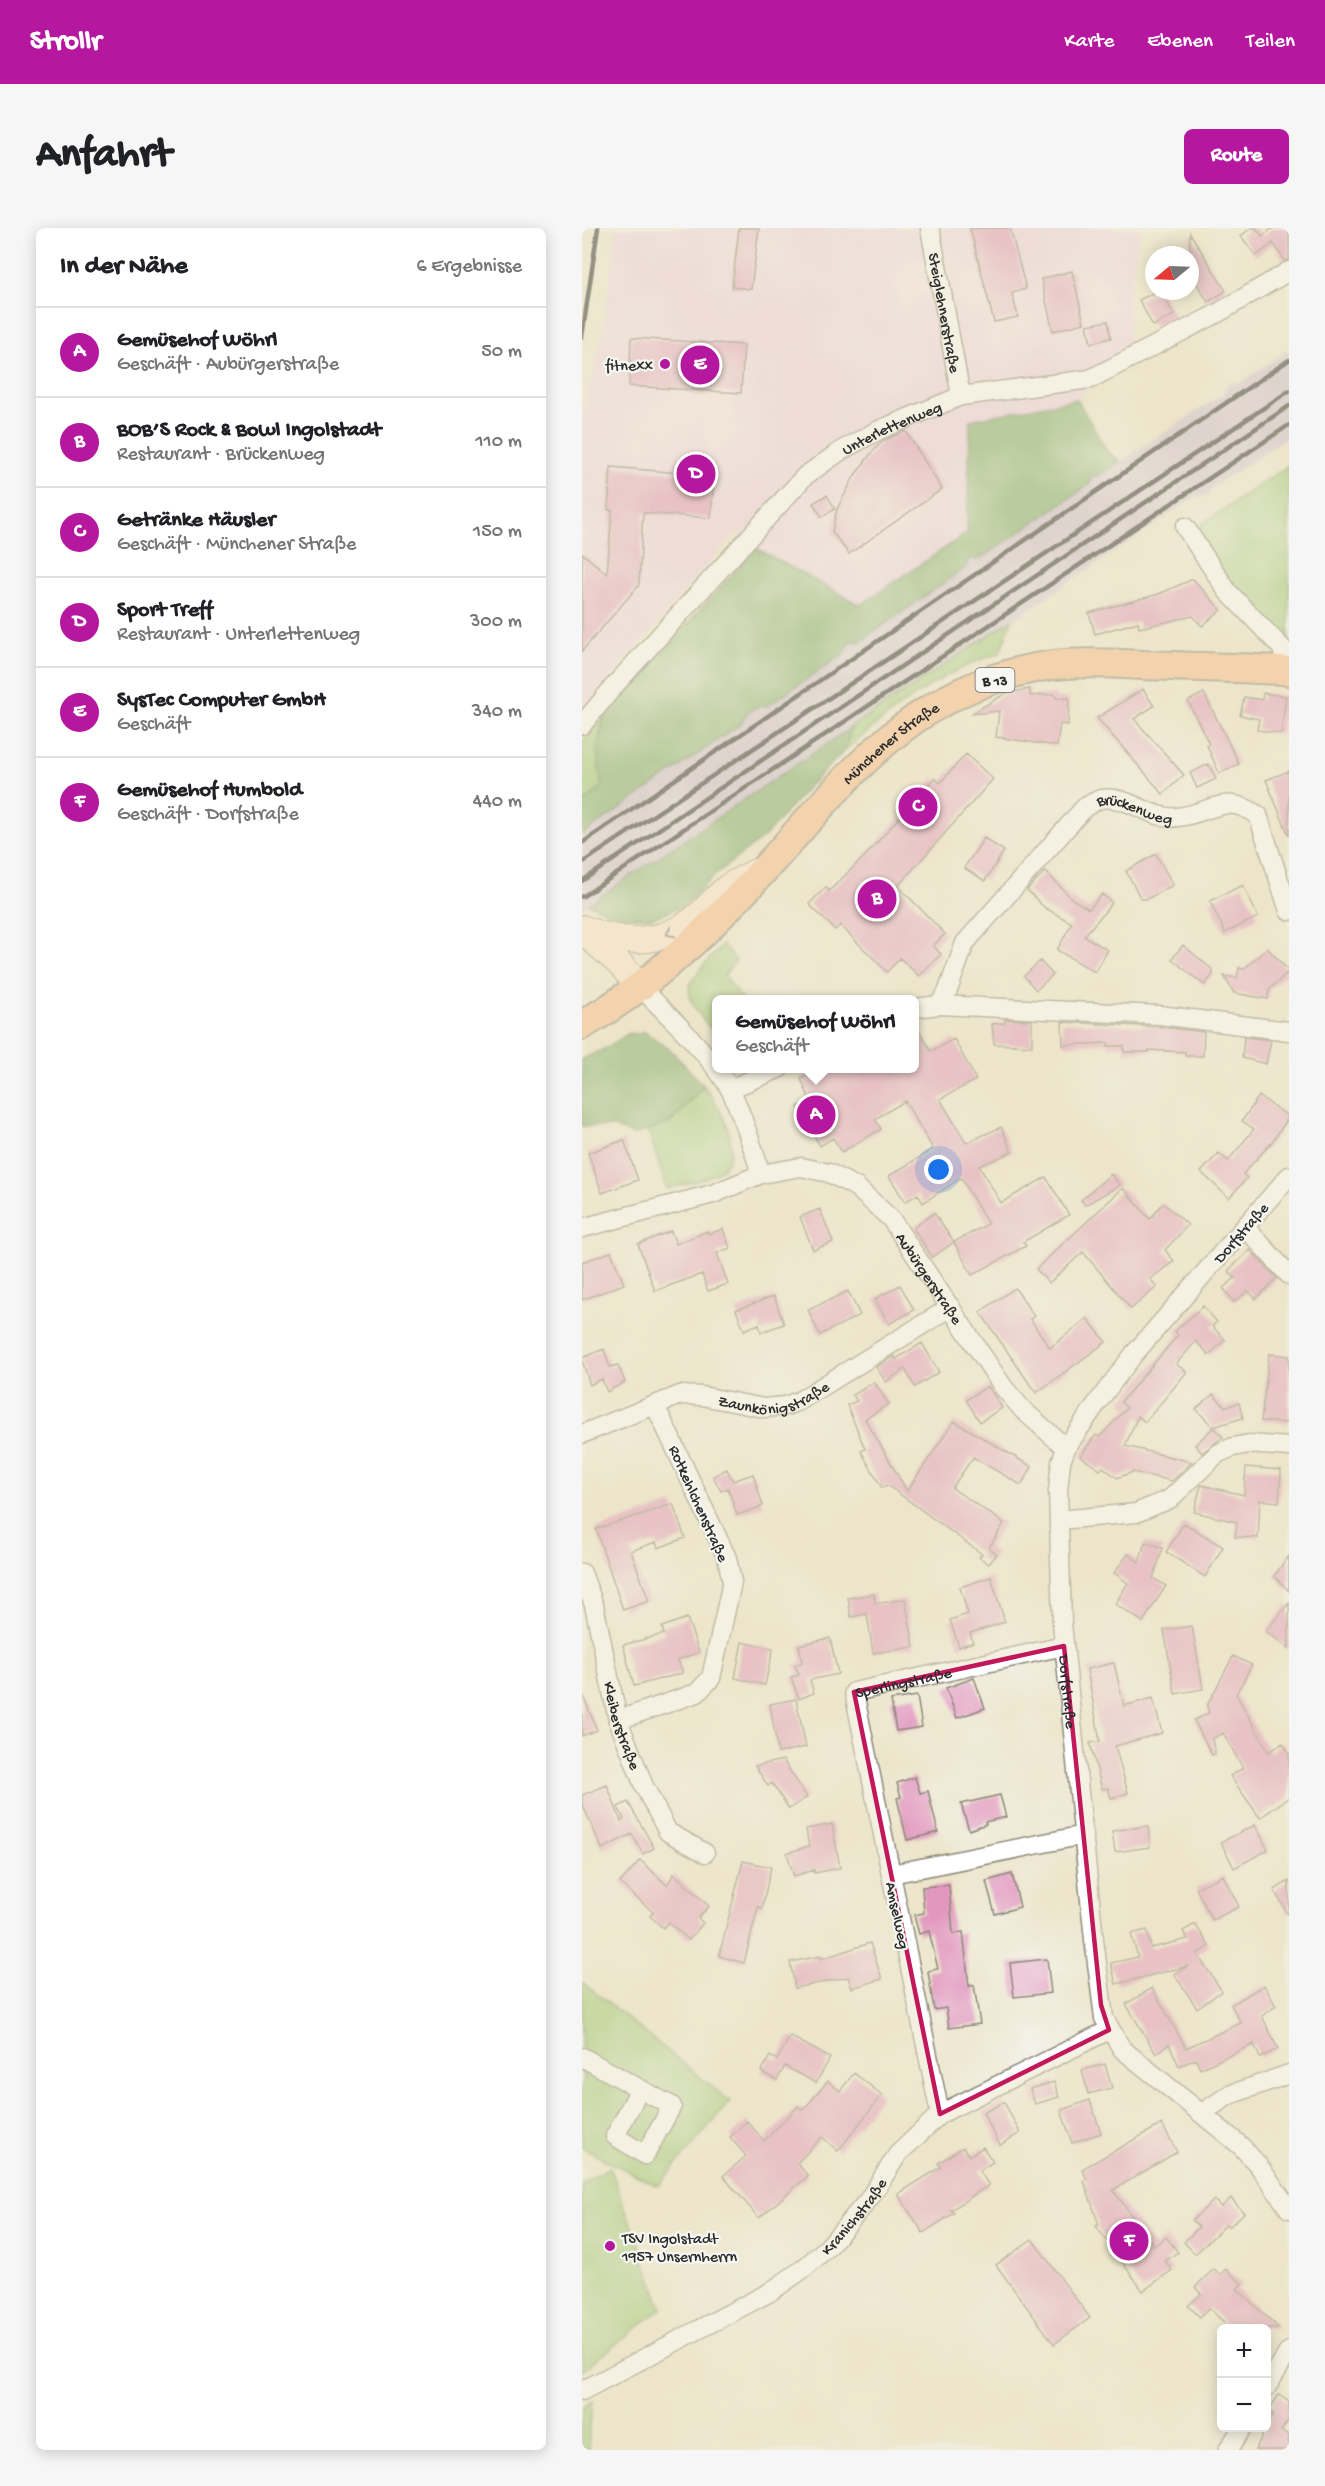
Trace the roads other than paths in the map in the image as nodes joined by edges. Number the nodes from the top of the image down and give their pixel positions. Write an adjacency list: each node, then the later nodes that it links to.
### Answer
1 (930, 228): 3 (street, Steiglehnerstraße)
2 (1289, 271): 3 (street, Unterlettenweg)
3 (961, 396): 6 (street, Unterlettenweg)
4 (1185, 527): 5 (street)
5 (1288, 671): 7 (main road, Münchener Straße / B 13)
6 (582, 725)
7 (769, 864): 9 (main road, one-way to 9); 10 (main road, Münchener Straße / B 13)
8 (1289, 911): 11 (street, Brückenweg)
9 (582, 929): 10 (main road)
10 (639, 986): 13 (main road, Münchener Straße / B 13); 15 (street)
11 (939, 1005): 12 (street); 14 (street)
12 (919, 1008)
13 (582, 1025)
14 (1289, 1031)
15 (712, 1065)
16 (718, 1073): 18 (street)
17 (768, 1073): 18 (street)
18 (730, 1089): 19 (street)
19 (761, 1174): 22 (street, Aubürgerstraße); 24 (street, Aubürgerstraße)
20 (1289, 1176): 21 (street, Dorfstraße)
21 (1245, 1227): 23 (street); 28 (street, Dorfstraße)
22 (582, 1228)
23 (1289, 1275)
24 (951, 1307): 25 (street, Zaunkönigstraße); 28 (street, Aubürgerstraße)
25 (655, 1405): 26 (street, Zaunkönigstraße); 32 (street, Rotkehlchenstraße)
26 (582, 1434)
27 (1289, 1447): 29 (street)
28 (1066, 1448): 29 (street, Dorfstraße)
29 (1059, 1520): 31 (street, Dorfstraße)
30 (582, 1573): 32 (street, Kleiberstraße)
31 (1064, 1646): 33 (street, Dorfstraße); 35 (street, Sperlingstraße)
32 (618, 1720): 34 (street, Kleiberstraße)
33 (1084, 1835): 35 (street, Amselweg); 36 (street, Dorfstraße)
34 (705, 1853)
35 (891, 1874): 41 (street, Amselweg)
36 (1109, 2030): 40 (street, Dorfstraße); 41 (street, Kranichstraße)
37 (582, 2057): 39 (street)
38 (1289, 2074): 40 (street)
39 (640, 2089)
40 (1202, 2113): 42 (street, Dorfstraße)
41 (940, 2114): 45 (street, Kranichstraße)
42 (1289, 2209)
43 (1289, 2351): 44 (street)
44 (1271, 2380)
45 (582, 2391)
46 (1239, 2432): 47 (street)
47 (1228, 2450)

